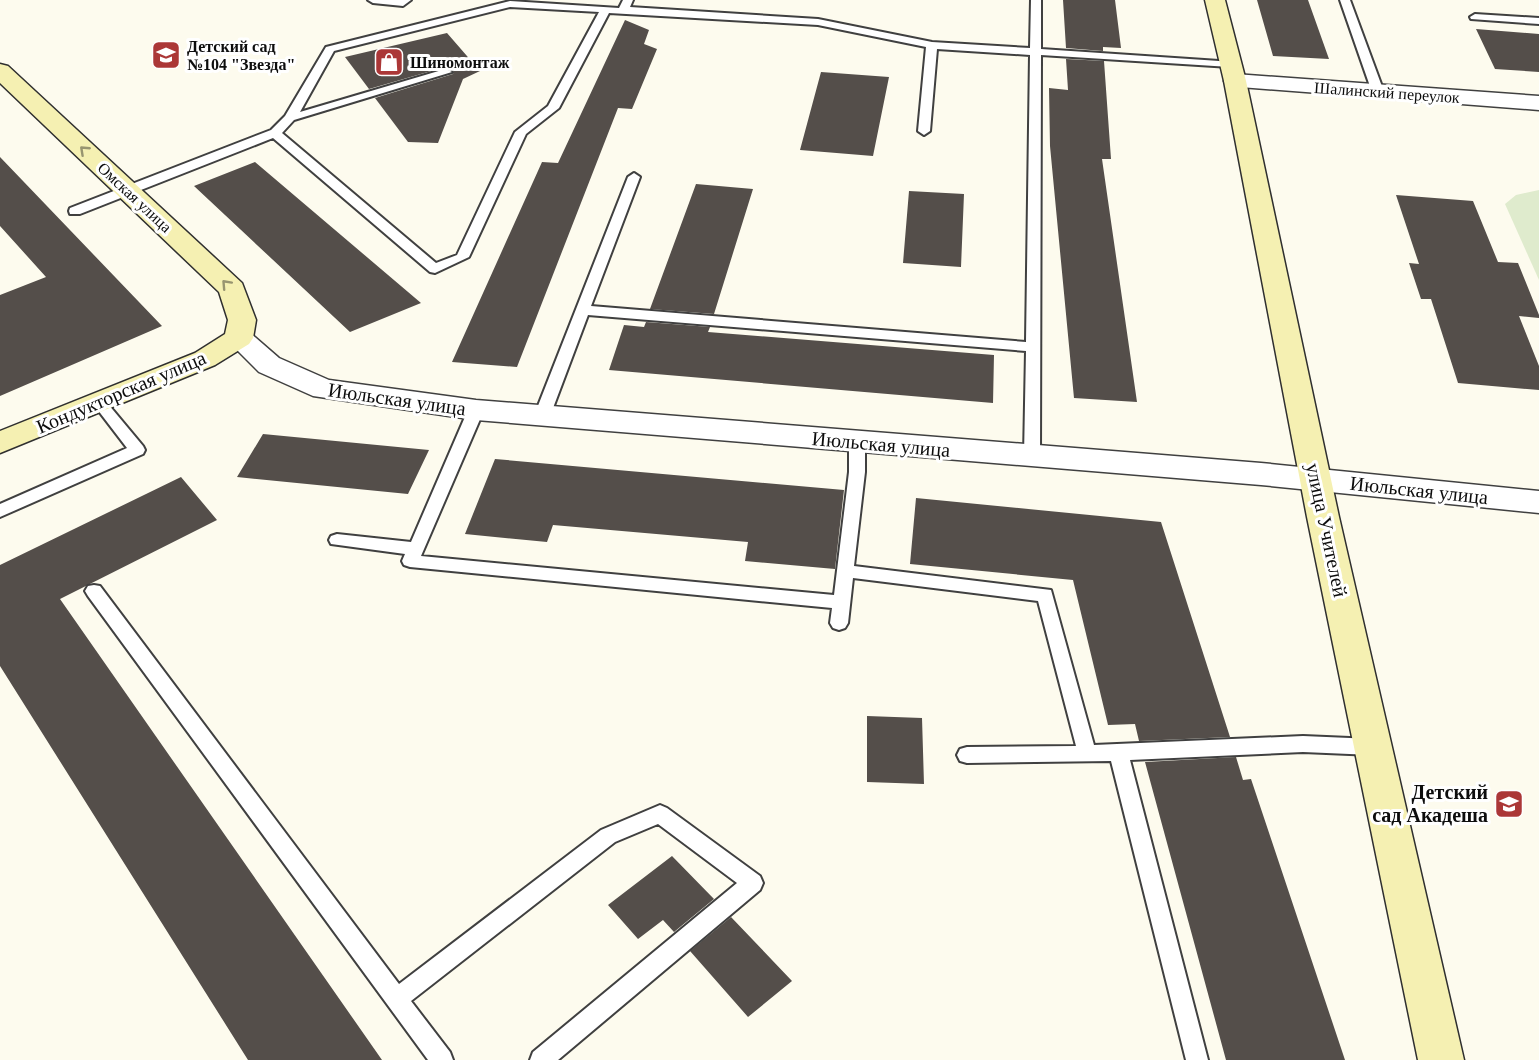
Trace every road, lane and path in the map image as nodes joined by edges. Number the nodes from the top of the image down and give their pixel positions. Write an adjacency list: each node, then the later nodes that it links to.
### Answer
1 (373, 0): 2 (lane)
2 (406, 0)
3 (1036, 0): 11 (lane)
4 (1215, 0): 14 (street, улица Учителей)
5 (1345, 0): 15 (lane)
6 (626, 5): 7 (lane); 10 (lane)
7 (606, 9): 17 (lane); 19 (lane)
8 (1475, 17): 9 (lane)
9 (1539, 21)
10 (932, 45): 11 (lane); 18 (lane)
11 (1035, 52): 14 (lane); 25 (lane)
12 (0, 72): 21 (street, Омская улица, one-way to 12)
13 (446, 72): 17 (lane)
14 (1232, 73): 15 (street, Шалинский переулок); 32 (street, улица Учителей)
15 (1378, 92): 16 (street, Шалинский переулок)
16 (1539, 103)
17 (290, 118): 19 (lane)
18 (924, 131)
19 (275, 133): 21 (lane)
20 (634, 177): 23 (lane)
21 (129, 191): 22 (lane); 24 (street, Омская улица, one-way to 21)
22 (75, 211)
23 (583, 310): 25 (lane); 28 (lane)
24 (239, 338): 26 (street, Кондукторская улица); 27 (street, Июльская улица)
25 (1031, 346): 31 (lane)
26 (98, 401): 29 (street, Кондукторская улица); 34 (lane)
27 (476, 410): 28 (street, Июльская улица); 36 (lane)
28 (542, 416): 30 (street, Июльская улица)
29 (0, 442)
30 (857, 442): 31 (street, Июльская улица); 37 (lane)
31 (1032, 456): 32 (street, Июльская улица)
32 (1317, 479): 33 (street, Июльская улица); 41 (street, улица Учителей)
33 (1539, 502)
34 (0, 511)
35 (337, 540): 36 (lane)
36 (416, 549): 39 (lane)
37 (845, 571): 39 (lane); 42 (lane)
38 (94, 591): 45 (lane)
39 (842, 602): 40 (lane)
40 (839, 623)
41 (1372, 747): 43 (lane); 49 (street, улица Учителей)
42 (1087, 753): 43 (lane); 44 (lane)
43 (1119, 753): 48 (lane)
44 (967, 755)
45 (396, 999): 46 (lane); 47 (lane)
46 (442, 1060)
47 (541, 1060)
48 (1197, 1060)
49 (1441, 1060)

